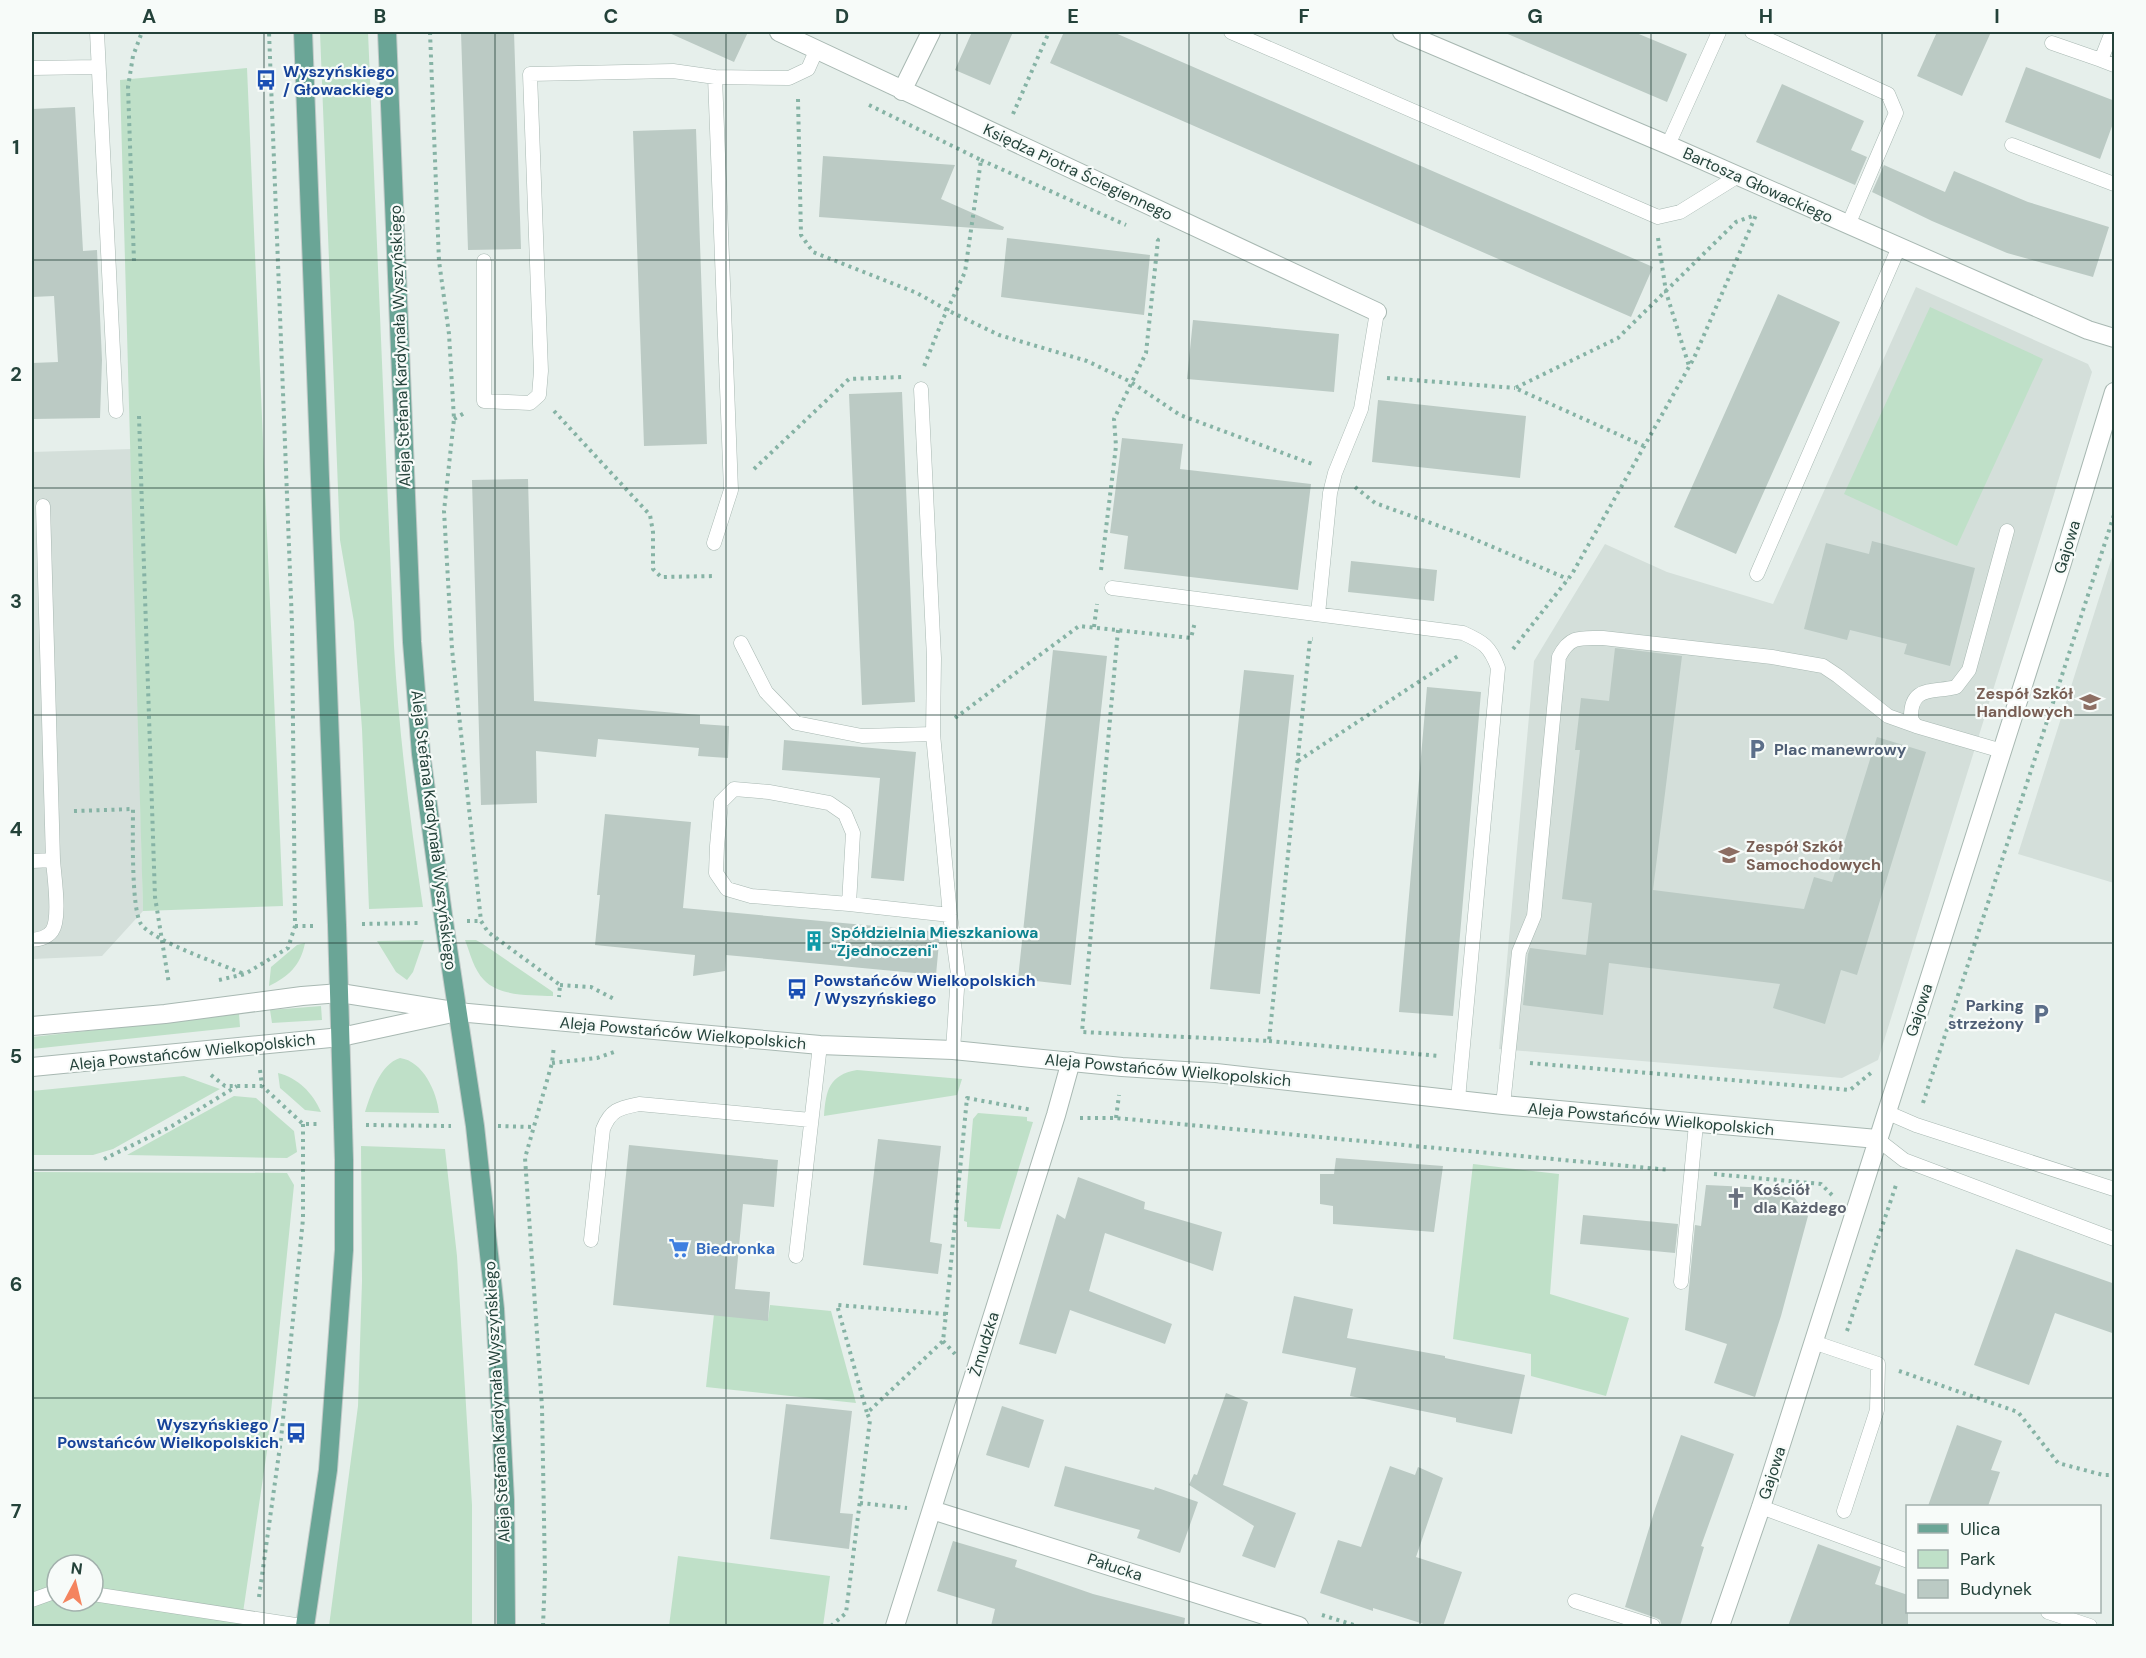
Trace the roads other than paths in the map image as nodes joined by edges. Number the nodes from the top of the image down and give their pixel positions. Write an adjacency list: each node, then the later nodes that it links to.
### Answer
1 (97, 32): 14 (lane)
2 (303, 32): 45 (main road)
3 (387, 32): 46 (main road, Aleja Stefana Kardynała Wyszyńskiego)
4 (779, 32): 12 (street, Księdza Piotra Ściegiennego)
5 (931, 32): 17 (street)
6 (1231, 32): 20 (lane)
7 (1402, 32): 18 (street, Bartosza Głowackiego)
8 (1719, 32): 18 (lane)
9 (1752, 32): 22 (lane)
10 (2112, 32): 13 (lane)
11 (2052, 43): 13 (lane)
12 (816, 51): 16 (lane); 17 (street, Księdza Piotra Ściegiennego)
13 (2108, 63)
14 (98, 67): 15 (lane); 29 (lane)
15 (32, 68)
16 (715, 77): 24 (lane); 32 (lane)
17 (902, 91): 25 (street, Księdza Piotra Ściegiennego)
18 (1668, 145): 20 (street, Bartosza Głowackiego)
19 (2012, 145): 21 (lane)
20 (1738, 176): 22 (street, Bartosza Głowackiego)
21 (2115, 184)
22 (1848, 225): 23 (street, Bartosza Głowackiego)
23 (1899, 247): 26 (street, Bartosza Głowackiego); 33 (lane)
24 (484, 261)
25 (1377, 312): 35 (lane)
26 (2115, 338)
27 (920, 383): 38 (lane)
28 (2115, 392): 39 (street, Gajowa)
29 (116, 411)
30 (43, 506): 40 (lane)
31 (2007, 531): 37 (lane)
32 (714, 543)
33 (1757, 574)
34 (1113, 588): 35 (lane)
35 (1318, 614): 53 (lane)
36 (741, 643): 38 (lane)
37 (1916, 726): 39 (lane); 54 (lane)
38 (933, 735): 43 (lane)
39 (2002, 751): 55 (street, Gajowa)
40 (53, 860): 41 (lane); 44 (lane)
41 (32, 861)
42 (849, 904): 42 (lane); 43 (lane)
43 (950, 915): 50 (lane)
44 (32, 940)
45 (340, 993): 46 (street, Aleja Powstańców Wielkopolskich); 47 (street, Aleja Powstańców Wielkopolskich); 48 (main road)
46 (457, 1012): 48 (street, Aleja Powstańców Wielkopolskich); 49 (street, Aleja Powstańców Wielkopolskich); 73 (main road, Aleja Stefana Kardynała Wyszyńskiego)
47 (32, 1026)
48 (341, 1037): 52 (street, Aleja Powstańców Wielkopolskich); 72 (main road)
49 (820, 1045): 50 (street, Aleja Powstańców Wielkopolskich); 56 (lane)
50 (953, 1050): 51 (street, Aleja Powstańców Wielkopolskich)
51 (1071, 1061): 53 (street, Aleja Powstańców Wielkopolskich); 66 (street, Żmudzka)
52 (32, 1067)
53 (1458, 1099): 54 (street, Aleja Powstańców Wielkopolskich)
54 (1503, 1105): 57 (street, Aleja Powstańców Wielkopolskich)
55 (1886, 1112): 58 (street, Gajowa); 59 (lane)
56 (811, 1120): 61 (lane); 62 (lane)
57 (1696, 1124): 58 (street, Aleja Powstańców Wielkopolskich); 63 (lane)
58 (1877, 1139): 60 (lane); 64 (street, Gajowa)
59 (2115, 1189)
60 (2115, 1239)
61 (591, 1240)
62 (796, 1256)
63 (1681, 1282)
64 (1813, 1342): 65 (street, Gajowa); 67 (lane)
65 (1761, 1507): 68 (lane); 77 (street, Gajowa)
66 (932, 1510): 74 (street, Żmudzka); 75 (street, Pałucka)
67 (1844, 1511)
68 (1906, 1560)
69 (105, 1596): 72 (lane)
70 (1575, 1601): 76 (lane)
71 (2054, 1613): 78 (lane)
72 (303, 1626)
73 (506, 1626)
74 (895, 1626)
75 (1299, 1626)
76 (1653, 1626)
77 (1720, 1626)
78 (2090, 1626)

